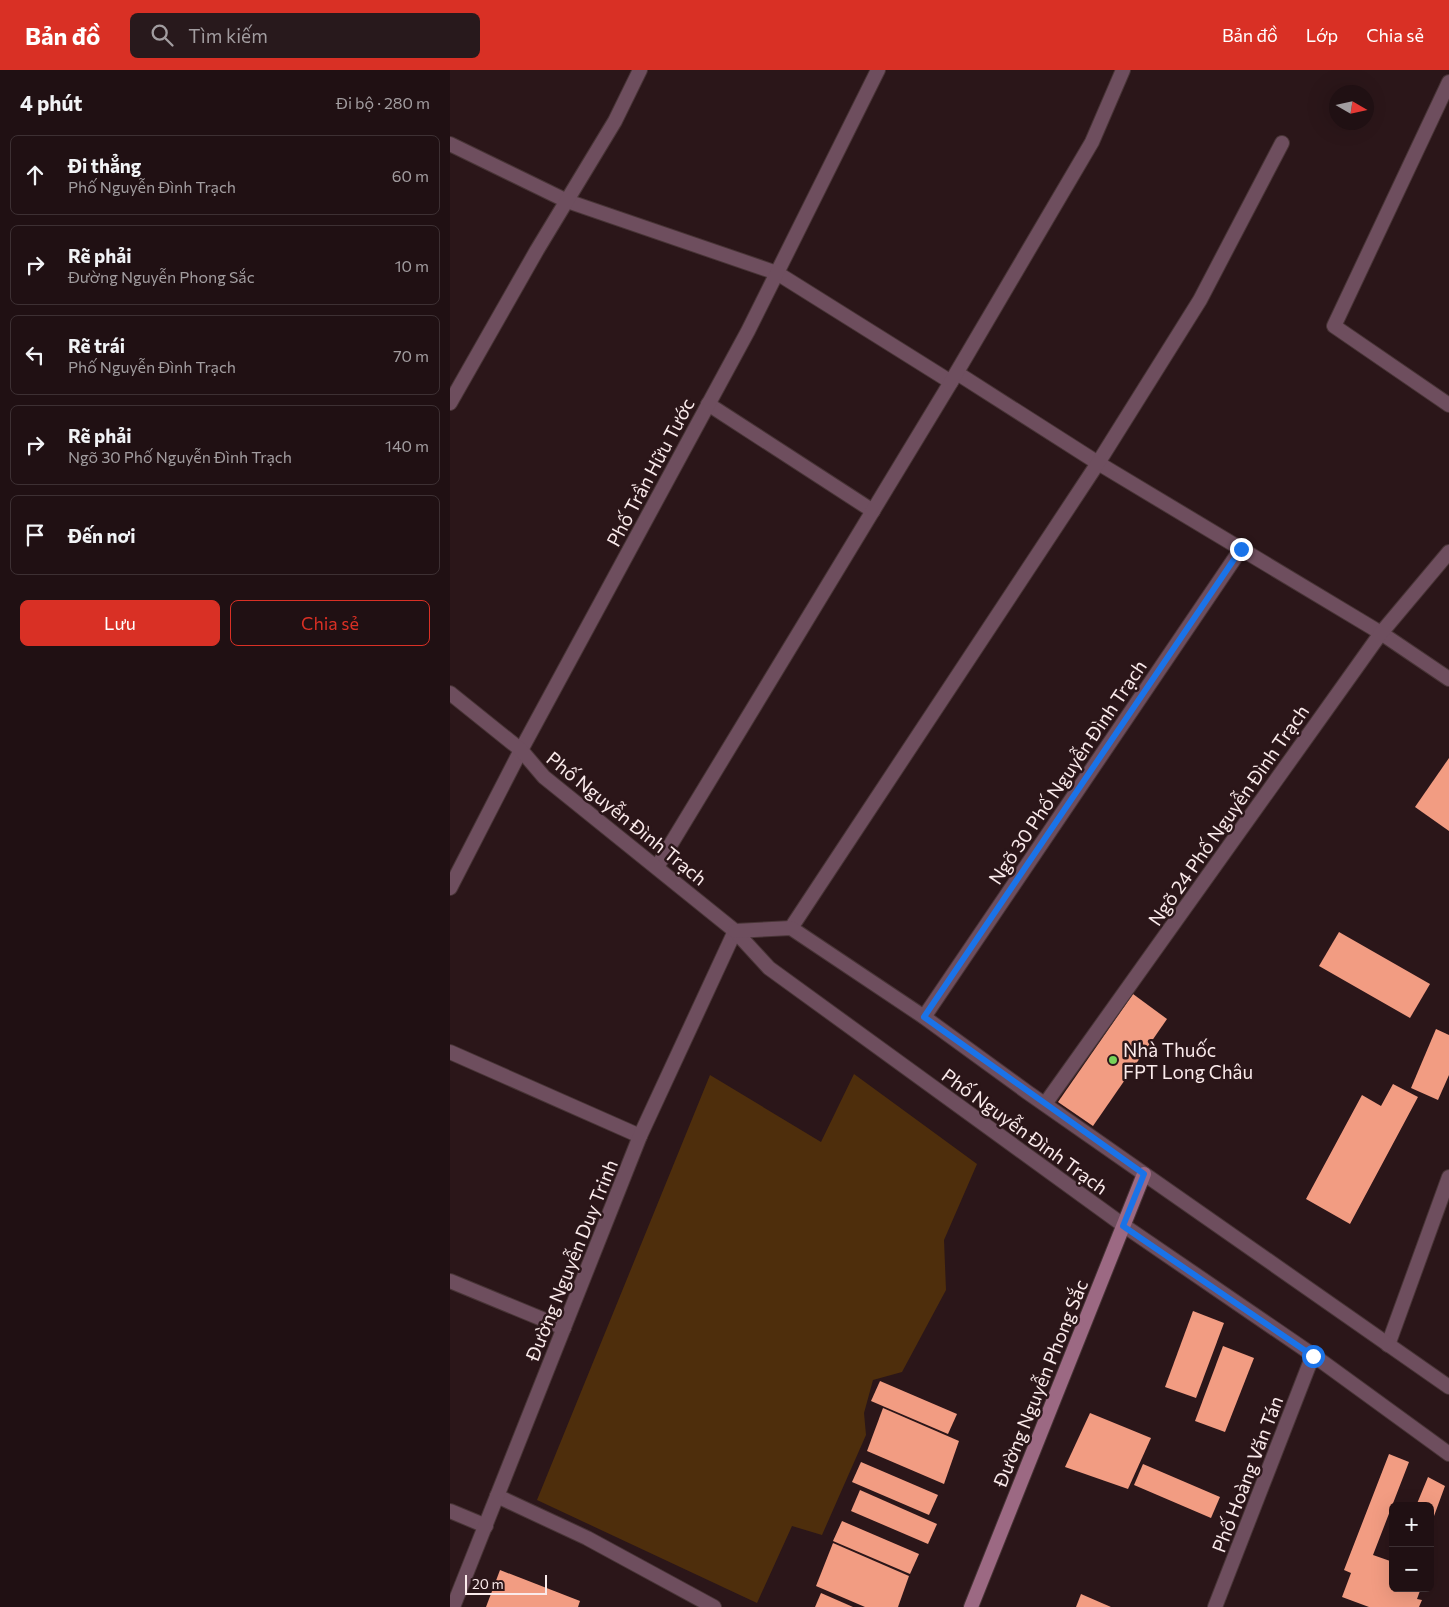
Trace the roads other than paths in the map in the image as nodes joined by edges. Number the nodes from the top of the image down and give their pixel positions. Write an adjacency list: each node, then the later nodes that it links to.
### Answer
1 (640, 70): 7 (street)
2 (878, 70): 8 (street, Phố Trần Hữu Tước)
3 (1123, 70): 9 (street)
4 (1449, 82): 12 (street)
5 (1282, 143): 13 (street)
6 (450, 144): 7 (street)
7 (567, 200): 8 (street); 10 (street)
8 (777, 273): 9 (street); 11 (street, Phố Trần Hữu Tước)
9 (954, 378): 13 (street); 14 (street)
10 (450, 403)
11 (708, 404): 14 (street); 20 (street, Phố Trần Hữu Tước)
12 (1449, 405)
13 (1098, 464): 15 (street); 23 (street)
14 (873, 511): 21 (street)
15 (1241, 549): 17 (street); 25 (street, Ngõ 30 Phố Nguyễn Đình Trạch)
16 (1449, 552): 17 (street, Ngõ 24 Phố Nguyễn Đình Trạch)
17 (1381, 632): 18 (street); 27 (street, Ngõ 24 Phố Nguyễn Đình Trạch)
18 (1449, 679)
19 (450, 693): 20 (street, Phố Nguyễn Đình Trạch)
20 (521, 750): 21 (street, Phố Nguyễn Đình Trạch); 22 (street, Phố Trần Hữu Tước)
21 (657, 867): 24 (street, Phố Nguyễn Đình Trạch)
22 (450, 888)
23 (791, 928): 24 (street); 25 (street, Phố Nguyễn Đình Trạch)
24 (735, 931): 28 (street, Đường Nguyễn Duy Trinh); 31 (street, Phố Nguyễn Đình Trạch)
25 (924, 1017): 27 (street, Phố Nguyễn Đình Trạch)
26 (450, 1052): 28 (street)
27 (1045, 1104): 29 (street, Phố Nguyễn Đình Trạch)
28 (640, 1136): 33 (street, Đường Nguyễn Duy Trinh)
29 (1144, 1174): 31 (main road, Đường Nguyễn Phong Sắc); 34 (street, Phố Nguyễn Đình Trạch)
30 (1449, 1176): 34 (street)
31 (1123, 1226): 35 (street, Phố Nguyễn Đình Trạch); 43 (main road, Đường Nguyễn Phong Sắc)
32 (450, 1281): 33 (street)
33 (564, 1328): 38 (street, Đường Nguyễn Duy Trinh)
34 (1388, 1345): 36 (street, Phố Nguyễn Đình Trạch)
35 (1313, 1356): 37 (street, Phố Nguyễn Đình Trạch); 44 (street, Phố Hoàng Văn Tán)
36 (1449, 1387)
37 (1449, 1454)
38 (497, 1496): 40 (street, Đường Nguyễn Duy Trinh); 42 (street)
39 (450, 1511): 40 (street)
40 (486, 1526): 41 (street, Đường Nguyễn Duy Trinh)
41 (453, 1607)
42 (714, 1607)
43 (971, 1607)
44 (1216, 1607)

